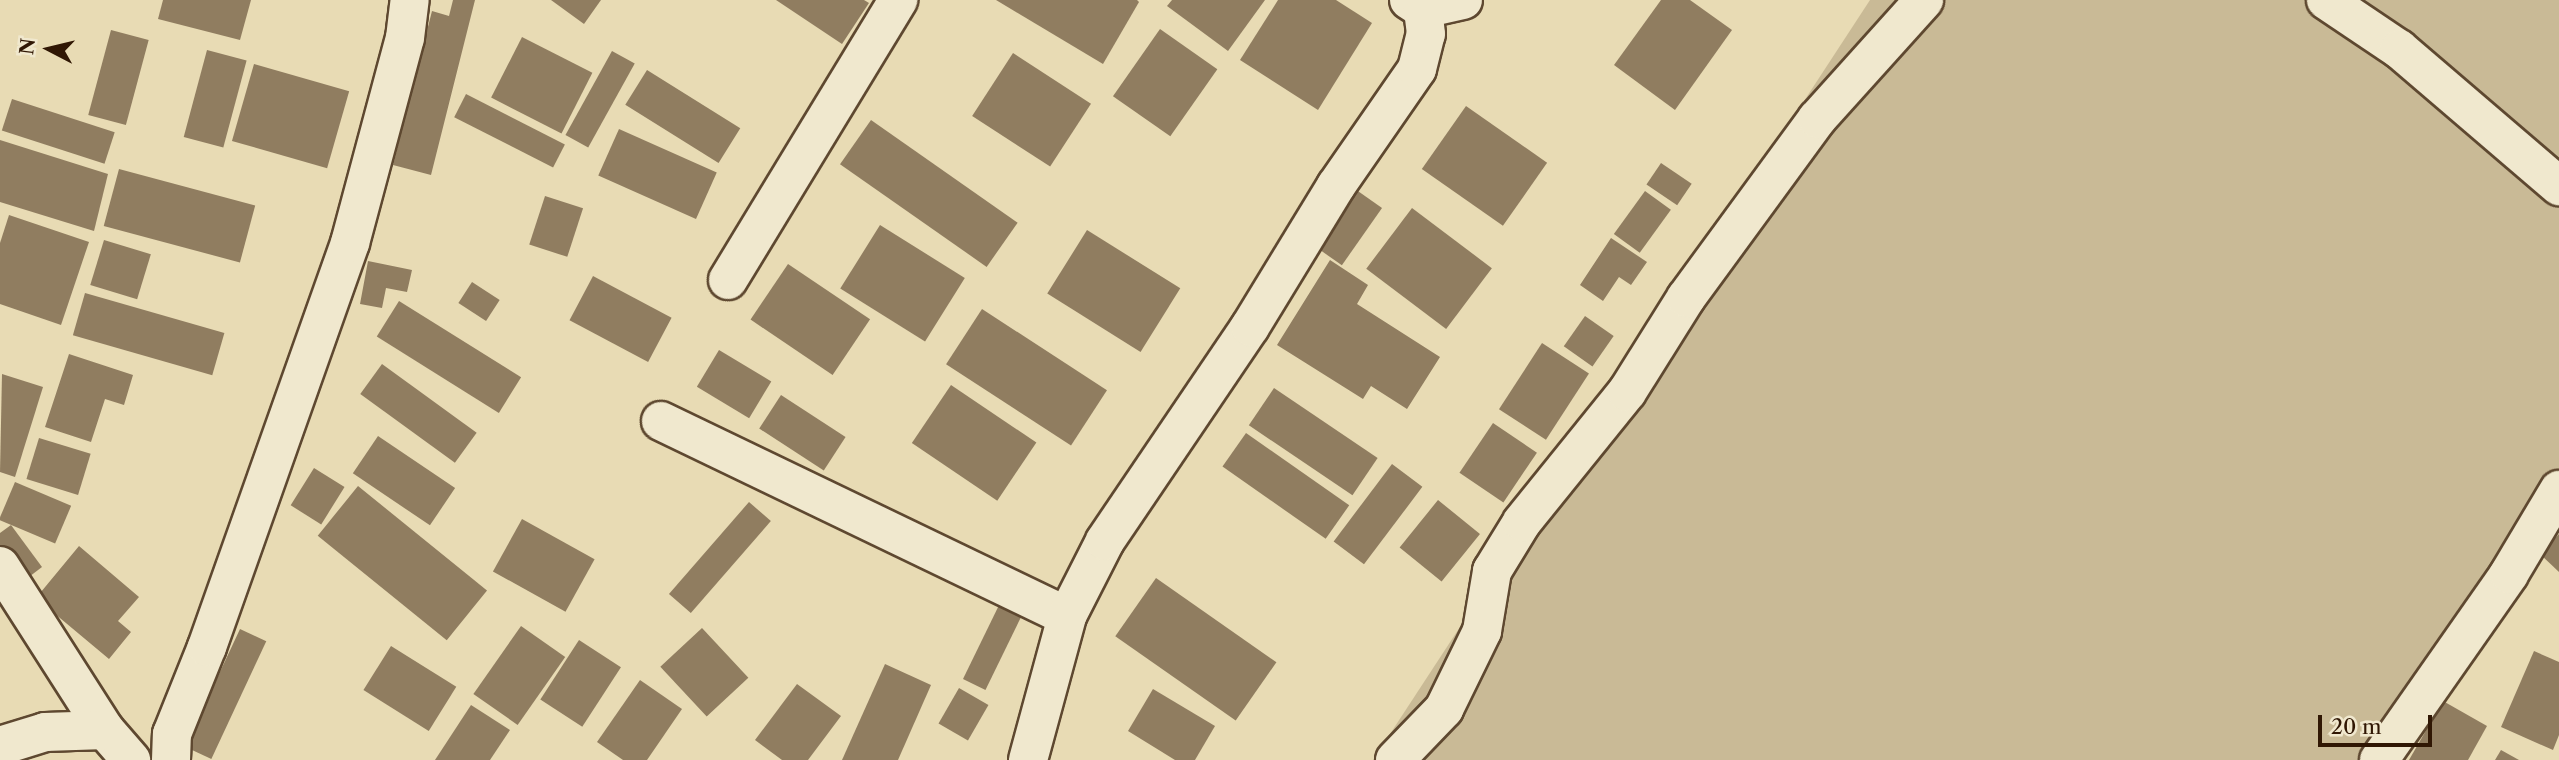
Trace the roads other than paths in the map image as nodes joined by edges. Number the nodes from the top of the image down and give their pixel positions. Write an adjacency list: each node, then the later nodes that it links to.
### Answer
1 (410, 0): 16 (street)
2 (898, 0): 8 (street)
3 (1463, 0): 6 (street)
4 (1924, 0): 18 (street)
5 (2326, 0): 7 (street)
6 (1416, 5): 12 (street)
7 (2559, 186)
8 (728, 280)
9 (661, 421): 12 (street)
10 (2559, 490): 19 (street)
11 (0, 566): 13 (street)
12 (1067, 616): 17 (street)
13 (105, 730): 14 (street); 15 (street)
14 (0, 746)
15 (131, 760)
16 (171, 760)
17 (1028, 760)
18 (1395, 760)
19 (2379, 760)

